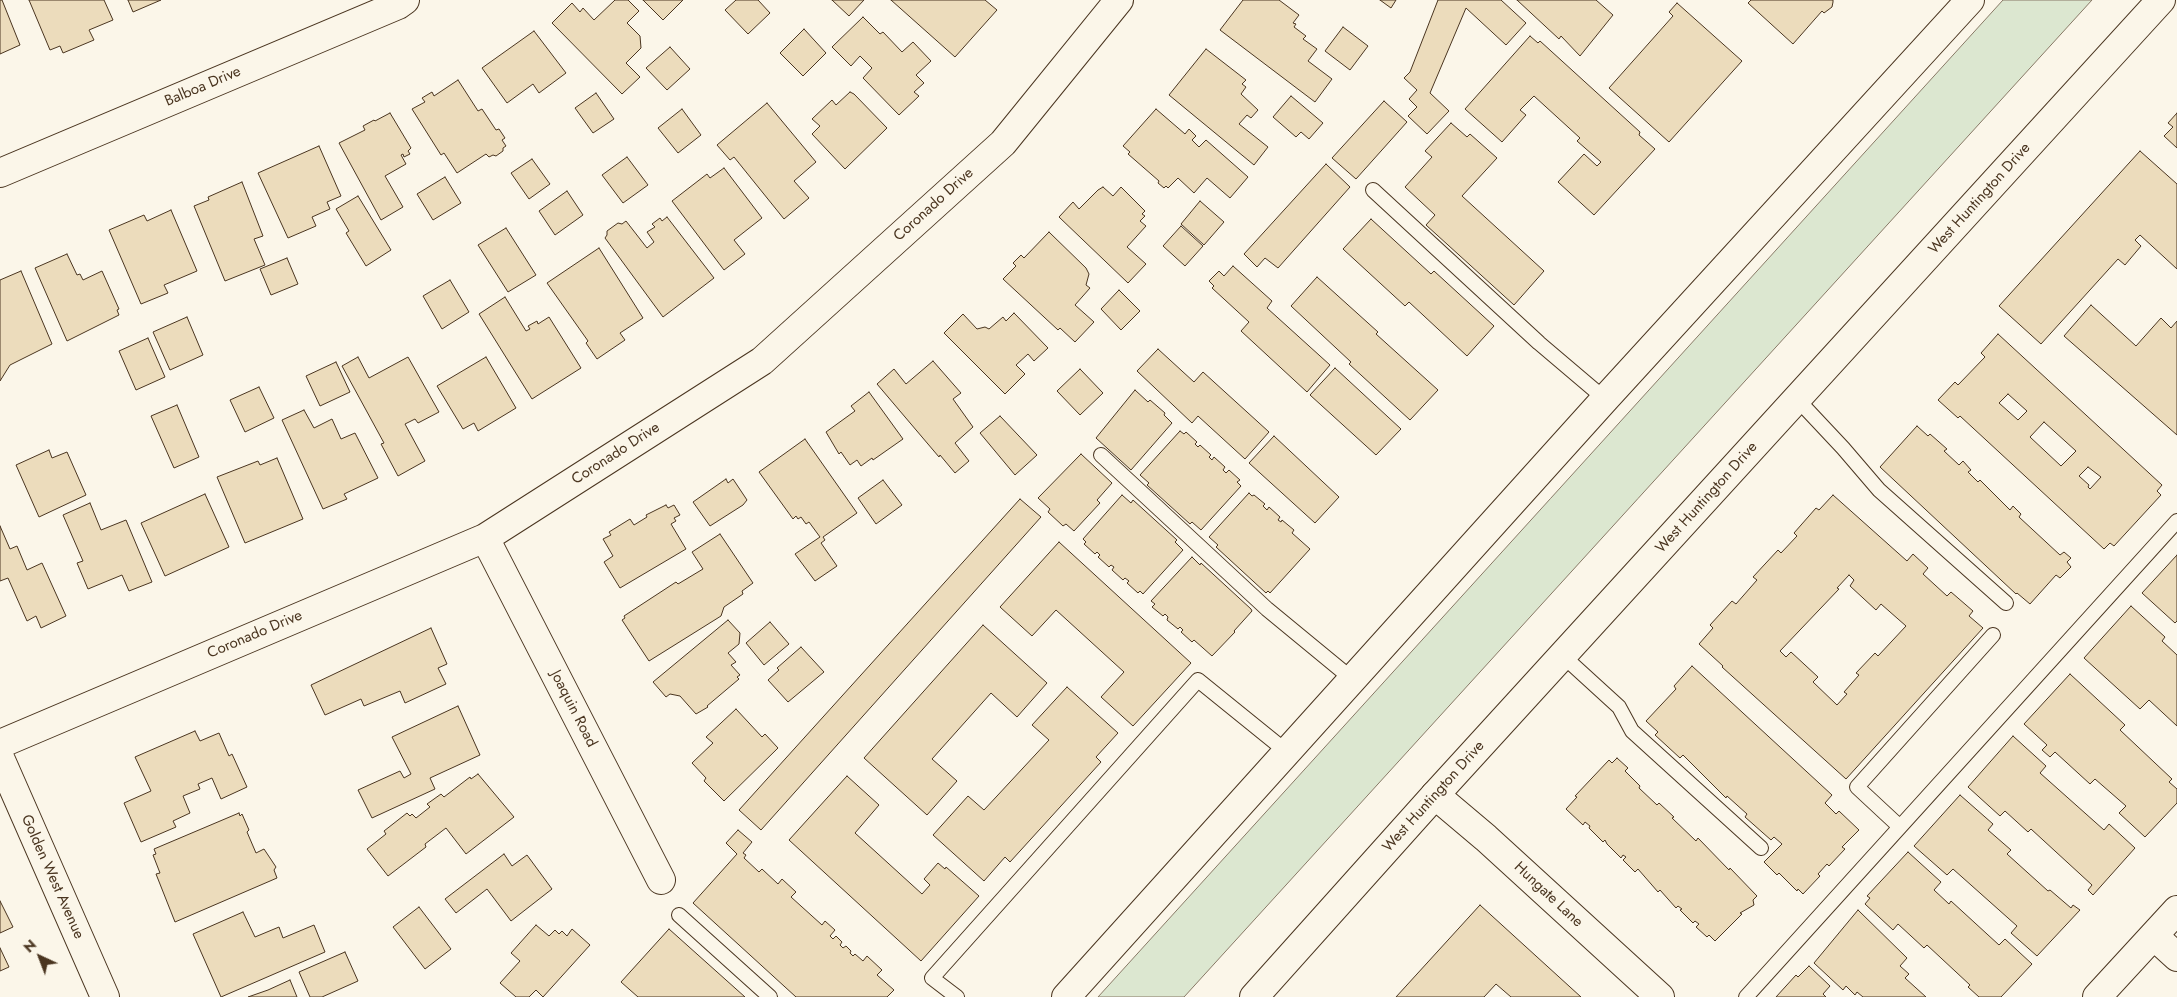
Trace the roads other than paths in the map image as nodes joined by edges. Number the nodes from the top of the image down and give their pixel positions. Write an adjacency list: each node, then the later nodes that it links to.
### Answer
1 (405, 0): 5 (street, Balboa Drive)
2 (1118, 0): 11 (street, Coronado Drive)
3 (1970, 0): 7 (street)
4 (2160, 1): 8 (street, West Huntington Drive)
5 (0, 173)
6 (1373, 190): 7 (lane)
7 (1605, 399): 15 (street)
8 (1797, 399): 12 (lane); 14 (street, West Huntington Drive)
9 (1101, 455): 15 (lane)
10 (2177, 521): 20 (lane)
11 (485, 538): 16 (street, Coronado Drive); 22 (street, Joaquin Road)
12 (2006, 603)
13 (1993, 635): 20 (lane)
14 (1562, 655): 19 (street, West Huntington Drive); 21 (lane)
15 (1352, 679): 17 (street)
16 (0, 744)
17 (1287, 752): 29 (lane); 30 (street)
18 (0, 758): 27 (street, Golden West Avenue)
19 (1435, 795): 31 (street, West Huntington Drive); 32 (street, Hungate Lane)
20 (1900, 827): 33 (lane)
21 (1761, 848)
22 (661, 880)
23 (2177, 910): 25 (street)
24 (679, 915): 28 (lane)
25 (2154, 936): 26 (street); 34 (street)
26 (2177, 958)
27 (105, 997)
28 (770, 997)
29 (957, 997)
30 (1066, 997)
31 (1254, 997)
32 (1660, 997)
33 (1746, 997)
34 (2098, 997)

